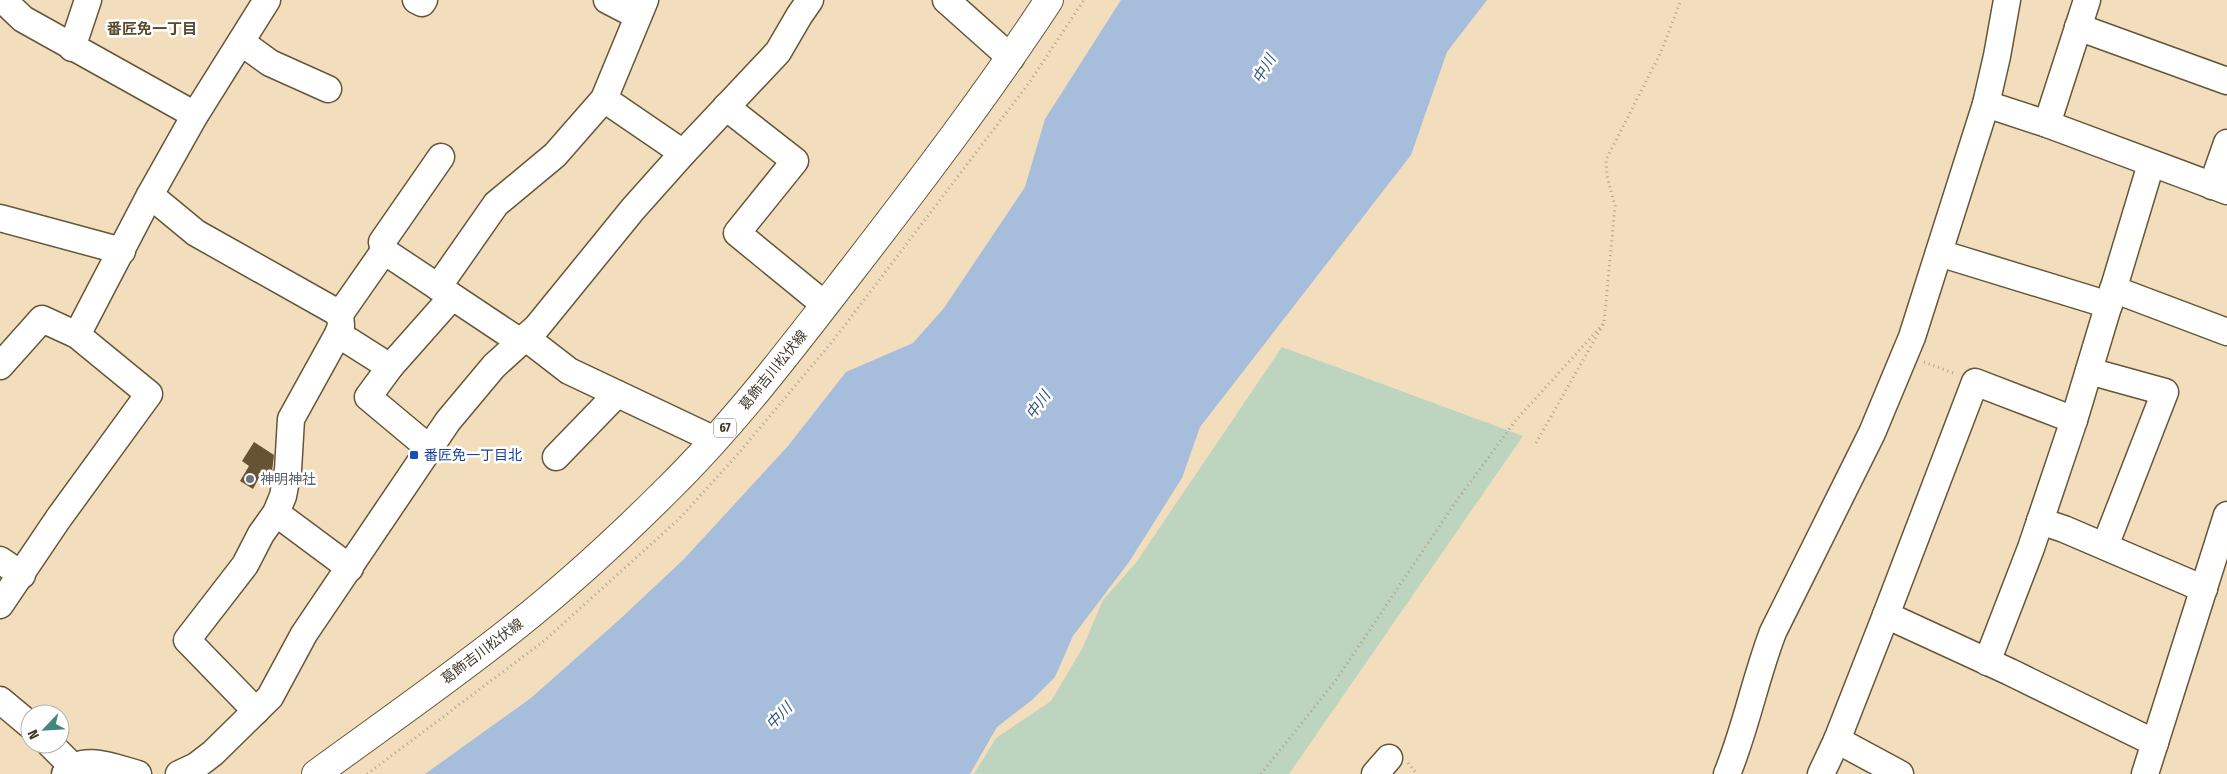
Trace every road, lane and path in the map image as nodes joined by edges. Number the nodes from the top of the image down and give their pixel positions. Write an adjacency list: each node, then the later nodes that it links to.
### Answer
1 (3, 0): 16 (street)
2 (88, 0): 16 (street)
3 (267, 0): 15 (street)
4 (416, 0): 5 (street)
5 (424, 0)
6 (607, 0): 13 (street)
7 (810, 0): 22 (street)
8 (946, 0): 17 (street)
9 (1049, 0): 17 (main road, 葛飾吉川松伏線 / 67)
10 (1681, 0): 38 (path)
11 (2007, 0): 21 (street)
12 (2087, 0): 14 (street)
13 (642, 8): 20 (street)
14 (2078, 27): 18 (street); 24 (street)
15 (241, 42): 19 (street); 23 (street)
16 (72, 48): 23 (street)
17 (1011, 58): 37 (main road, 葛飾吉川松伏線 / 67)
18 (2227, 81)
19 (328, 89)
20 (604, 99): 26 (street); 35 (street)
21 (1986, 104): 24 (street); 34 (street)
22 (726, 107): 26 (street); 37 (street)
23 (195, 115): 30 (street)
24 (2046, 124): 28 (street)
25 (2227, 142): 29 (street)
26 (683, 153): 42 (street)
27 (441, 157): 33 (street)
28 (2151, 164): 29 (street); 36 (street)
29 (2220, 188)
30 (150, 195): 32 (street); 39 (street)
31 (0, 218): 32 (street)
32 (122, 251): 41 (street)
33 (384, 251): 35 (street); 39 (street)
34 (1939, 253): 36 (street); 43 (street)
35 (445, 292): 42 (street); 45 (street)
36 (2111, 297): 40 (street); 46 (street)
37 (826, 305): 50 (main road, 葛飾吉川松伏線 / 67)
38 (1604, 323): 51 (path); 75 (path)
39 (339, 324): 45 (street); 54 (street)
40 (2227, 332)
41 (77, 335): 44 (street); 60 (street)
42 (522, 339): 48 (street); 52 (street)
43 (1905, 355): 47 (path); 76 (street)
44 (0, 366)
45 (390, 367): 52 (street)
46 (2089, 371): 49 (street); 57 (street)
47 (1975, 382): 49 (street); 63 (street)
48 (617, 394): 50 (street); 53 (street)
49 (2074, 420): 56 (street)
50 (715, 440): 74 (main road, 葛飾吉川松伏線 / 67)
51 (1536, 443)
52 (429, 448): 59 (street)
53 (556, 457)
54 (276, 513): 59 (street); 66 (street)
55 (2227, 515): 61 (street)
56 (2040, 521): 57 (street); 64 (street)
57 (2106, 546): 61 (street)
58 (0, 560): 60 (street)
59 (350, 568): 66 (street)
60 (22, 575): 62 (street)
61 (2204, 589): 69 (street)
62 (0, 605)
63 (1886, 615): 64 (street); 68 (street)
64 (1987, 662): 69 (street)
65 (0, 700): 67 (street)
66 (256, 711): 73 (street)
67 (20, 717)
68 (1837, 740): 77 (street); 78 (street)
69 (2155, 743): 79 (street)
70 (57, 754): 71 (street)
71 (69, 770): 72 (street)
72 (138, 774)
73 (179, 774)
74 (316, 774)
75 (1261, 774)
76 (1727, 774)
77 (1821, 774)
78 (1900, 774)
79 (2145, 774)

